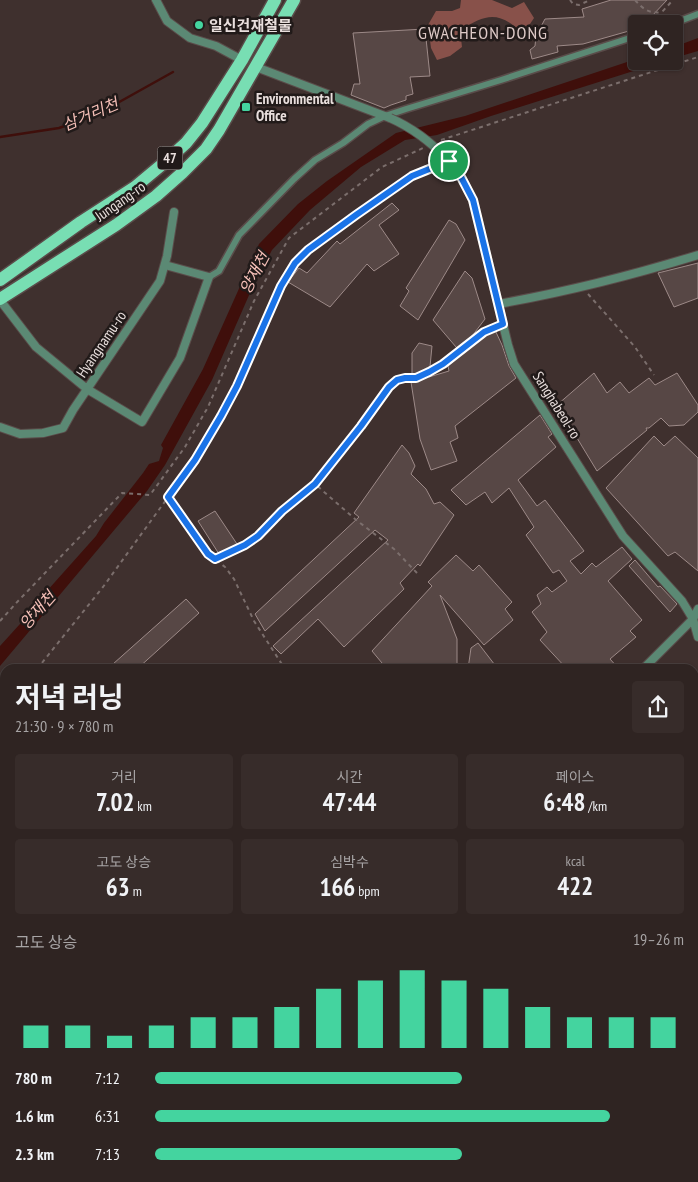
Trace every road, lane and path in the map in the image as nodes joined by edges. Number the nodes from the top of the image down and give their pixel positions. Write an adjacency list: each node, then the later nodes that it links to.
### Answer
1 (156, 0): 12 (street)
2 (275, 0): 12 (main road, Jungang-ro / 47)
3 (294, 0): 13 (main road, Jungang-ro)
4 (570, 0): 5 (path)
5 (590, 0)
6 (635, 0): 7 (path)
7 (673, 0)
8 (698, 14): 9 (street)
9 (683, 20)
10 (628, 39): 14 (street)
11 (698, 57): 15 (path)
12 (242, 60): 21 (main road, Jungang-ro / 47)
13 (256, 66): 14 (street); 26 (main road, Jungang-ro)
14 (388, 117): 17 (street, Sanghabeol-ro, bridge); 23 (street)
15 (434, 142)
16 (426, 147): 38 (path)
17 (449, 161): 27 (street, Sanghabeol-ro); 33 (path)
18 (174, 212): 20 (street, Hyangnamu-ro)
19 (698, 255): 25 (street)
20 (165, 265): 23 (street); 30 (street, Hyangnamu-ro)
21 (16, 269): 22 (main road); 24 (main road, Jungang-ro)
22 (0, 276)
23 (209, 277): 30 (street)
24 (0, 280)
25 (582, 286): 27 (street); 29 (path)
26 (1, 303): 30 (street)
27 (498, 304): 28 (street, Sanghabeol-ro)
28 (503, 324): 32 (path); 37 (street, Sanghabeol-ro)
29 (654, 375)
30 (87, 389): 31 (street, Hyangnamu-ro)
31 (0, 427)
32 (315, 484): 34 (path); 35 (path)
33 (168, 497): 34 (path); 40 (path)
34 (215, 559): 41 (path)
35 (417, 573)
36 (698, 609): 37 (street)
37 (693, 619): 39 (street, Sanghabeol-ro); 42 (street)
38 (0, 621)
39 (698, 637)
40 (41, 664)
41 (282, 664)
42 (648, 664)

